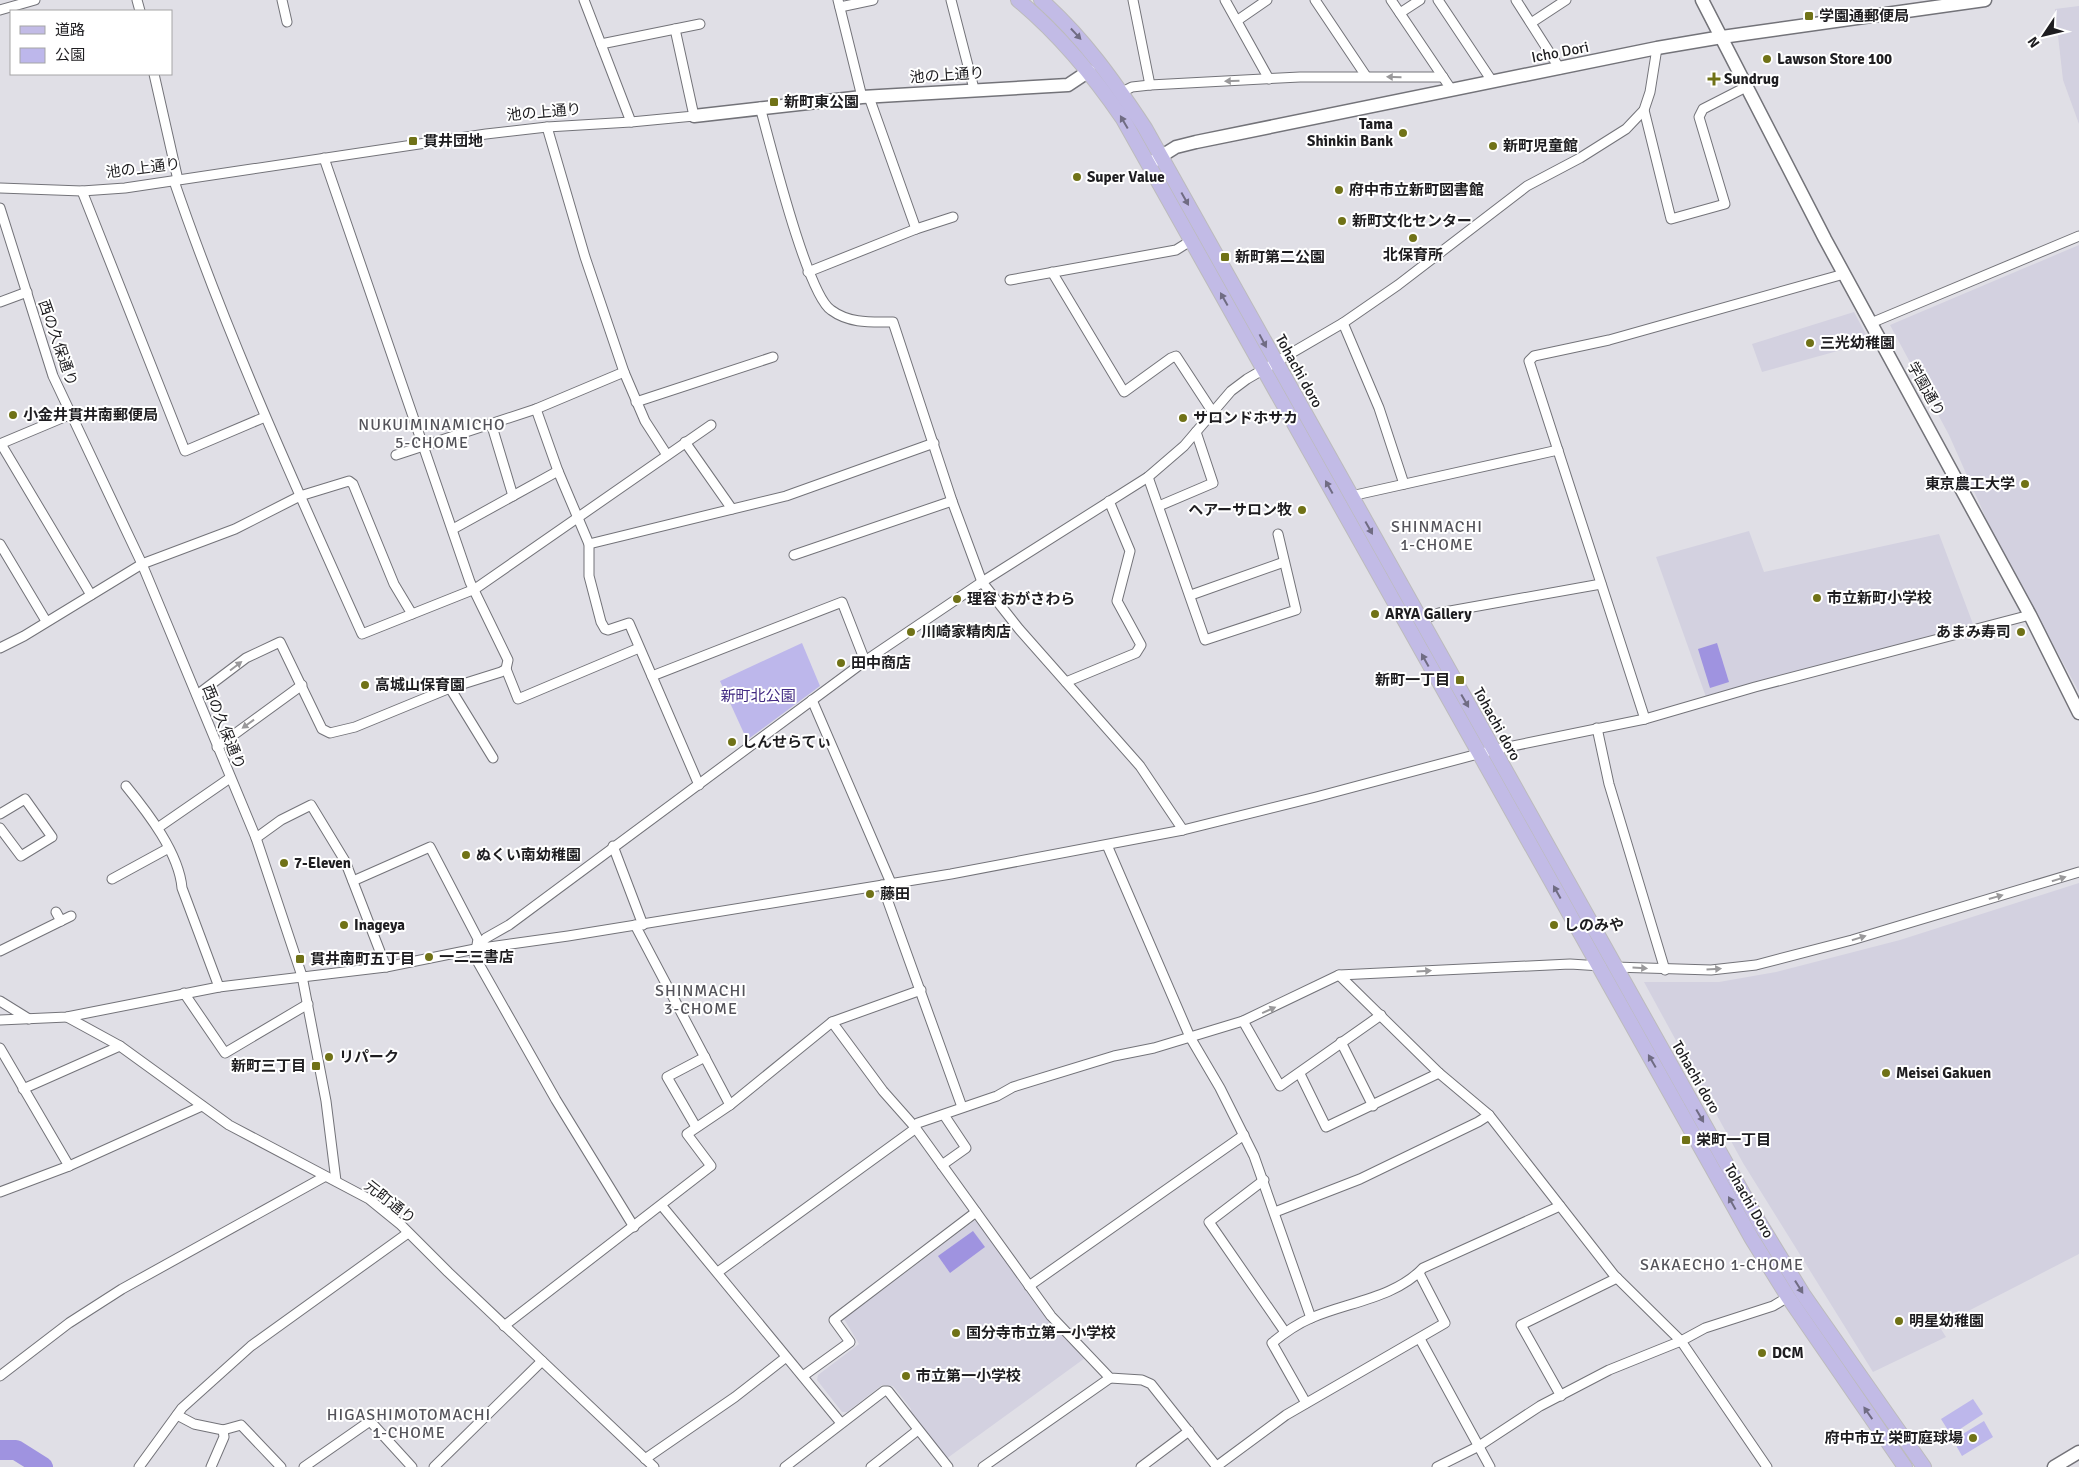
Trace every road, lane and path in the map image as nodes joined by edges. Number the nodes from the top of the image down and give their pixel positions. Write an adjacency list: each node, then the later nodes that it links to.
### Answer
1 (35, 0): 20 (street)
2 (282, 0): 23 (street)
3 (584, 0): 28 (street)
4 (873, 0): 19 (street)
5 (951, 0): 39 (street)
6 (1018, 0): 31 (main road, Tohachi doro)
7 (1041, 0): 41 (main road, Tohachi doro, one-way to 41)
8 (1134, 0): 37 (street)
9 (1225, 0): 22 (street)
10 (1267, 0): 22 (street)
11 (1315, 0): 33 (street)
12 (1391, 0): 21 (street)
13 (1420, 0): 21 (street)
14 (1438, 0): 36 (street)
15 (1516, 0): 24 (street)
16 (1566, 0): 24 (street)
17 (1702, 0): 27 (street, 学園通り)
18 (1985, 0): 27 (street, Icho Dori)
19 (839, 3): 42 (street)
20 (0, 10)
21 (1400, 13): 34 (street)
22 (1238, 20): 35 (street)
23 (287, 22)
24 (1531, 23): 30 (street)
25 (700, 24): 26 (street)
26 (675, 30): 28 (street); 45 (street)
27 (1722, 37): 29 (street, Icho Dori); 38 (street, 学園通り)
28 (601, 44): 46 (street)
29 (1657, 48): 30 (street, Icho Dori); 44 (street)
30 (1560, 69): 36 (street, Icho Dori)
31 (1089, 71): 39 (street, 池の上通り); 50 (main road, Tohachi doro, one-way to 31)
32 (154, 75): 51 (street)
33 (1366, 76): 34 (street, one-way to 33); 35 (street)
34 (1443, 77): 40 (street)
35 (1269, 79): 37 (street, one-way to 37)
36 (1492, 81): 40 (street, Icho Dori)
37 (1150, 85): 41 (street)
38 (1748, 86): 44 (street); 61 (street, 学園通り)
39 (974, 89): 42 (street, 池の上通り)
40 (1451, 89): 48 (street, Icho Dori)
41 (1122, 92): 48 (main road, Tohachi doro)
42 (865, 97): 43 (street, 池の上通り); 56 (street)
43 (760, 107): 45 (street, 池の上通り); 59 (street)
44 (1644, 110): 65 (street)
45 (694, 116): 46 (street, 池の上通り)
46 (631, 122): 47 (street, 池の上通り)
47 (547, 127): 49 (street, 池の上通り); 70 (street)
48 (1162, 156): 50 (street, Icho Dori); 68 (main road, Tohachi doro, one-way to 68)
49 (324, 158): 51 (street, 池の上通り); 82 (street)
50 (1148, 164): 58 (main road, Tohachi doro)
51 (176, 181): 53 (street, 池の上通り); 75 (street)
52 (0, 188): 53 (street, 池の上通り)
53 (82, 191): 75 (street)
54 (0, 208): 63 (street, 西の久保通り)
55 (953, 217): 56 (street)
56 (916, 229): 59 (street)
57 (2079, 236): 66 (street)
58 (1192, 240): 60 (street); 69 (main road, Tohachi doro, one-way to 58)
59 (808, 272): 80 (street)
60 (1052, 272): 62 (street); 73 (street)
61 (1844, 274): 66 (street, 学園通り); 83 (street)
62 (1010, 280)
63 (26, 292): 64 (street); 74 (street, 西の久保通り)
64 (0, 302)
65 (1344, 323): 68 (street); 88 (street)
66 (1871, 323): 110 (street, 学園通り)
67 (773, 357): 71 (street)
68 (1275, 362): 69 (street); 91 (main road, Tohachi doro)
69 (1262, 369): 73 (street); 128 (main road, Tohachi doro, one-way to 69)
70 (624, 372): 71 (street); 72 (street)
71 (636, 402): 85 (street)
72 (536, 409): 76 (street); 86 (street)
73 (1212, 411): 78 (street)
74 (69, 415): 81 (street); 103 (street, 西の久保通り)
75 (265, 417): 89 (street)
76 (491, 423): 82 (street); 90 (street)
77 (711, 425): 79 (street)
78 (1196, 432): 87 (street); 94 (street)
79 (685, 442): 85 (street); 95 (street)
80 (934, 443): 92 (street); 95 (street)
81 (0, 444): 107 (street)
82 (423, 445): 84 (street); 97 (street)
83 (1558, 450): 88 (street); 105 (street)
84 (396, 455)
85 (667, 455): 96 (street)
86 (558, 471): 90 (street); 96 (street)
87 (1148, 477): 93 (street); 94 (street)
88 (1404, 484): 91 (street)
89 (300, 496): 103 (street); 109 (street); 109 (street)
90 (513, 496): 97 (street)
91 (1351, 496): 111 (main road, Tohachi doro, one-way to 111)
92 (952, 501): 101 (street); 104 (street)
93 (1109, 501): 104 (street); 118 (street)
94 (1159, 506): 108 (street)
95 (732, 509): 100 (street)
96 (577, 516): 100 (street); 106 (street)
97 (453, 529): 106 (street)
98 (1278, 534): 102 (street)
99 (0, 544): 112 (street)
100 (589, 544): 114 (street)
101 (794, 555)
102 (1284, 562): 108 (street); 108 (street)
103 (142, 564): 107 (street); 121 (street, 西の久保通り)
104 (982, 582): 115 (street); 118 (street)
105 (1601, 584): 111 (street); 124 (street)
106 (474, 589): 109 (street); 116 (street)
107 (90, 595): 112 (street)
108 (1191, 595)
109 (412, 614)
110 (2030, 614): 123 (street, 学園通り); 124 (street)
111 (1420, 621): 127 (main road, Tohachi doro, one-way to 127)
112 (46, 622): 113 (street)
113 (0, 648)
114 (639, 648): 116 (street); 117 (street)
115 (865, 661): 117 (street); 122 (street)
116 (506, 668): 120 (street)
117 (652, 676): 131 (street)
118 (1066, 682): 136 (street)
119 (302, 686): 120 (street); 121 (street, one-way to 119); 126 (street, one-way to 126)
120 (450, 688): 129 (street)
121 (197, 695): 126 (street, 西の久保通り)
122 (812, 700): 131 (street); 144 (street)
123 (2079, 713)
124 (1645, 719): 125 (street)
125 (1597, 728): 127 (street); 154 (street)
126 (217, 746): 130 (street, 西の久保通り)
127 (1493, 750): 128 (street); 153 (main road, Tohachi doro)
128 (1478, 753): 136 (street); 151 (main road, Tohachi doro, one-way to 128)
129 (493, 758)
130 (230, 778): 134 (street); 137 (street, 西の久保通り)
131 (699, 785): 139 (street)
132 (126, 786): 134 (street)
133 (0, 814): 135 (street)
134 (158, 827): 140 (street)
135 (0, 828)
136 (1183, 830): 138 (street)
137 (256, 838): 143 (street); 156 (street, 西の久保通り)
138 (1108, 844): 144 (street); 168 (street)
139 (612, 846): 148 (street); 149 (street)
140 (168, 849): 142 (street); 157 (street)
141 (2079, 872): 154 (street, one-way to 141)
142 (112, 879)
143 (352, 881): 149 (street); 152 (street)
144 (887, 884): 148 (street); 158 (street)
145 (56, 912): 147 (street)
146 (71, 916): 147 (street)
147 (61, 921): 150 (street)
148 (639, 925): 149 (street); 172 (street)
149 (475, 949): 152 (street); 196 (street)
150 (0, 951)
151 (1597, 966): 153 (street); 155 (street, one-way to 151); 195 (main road, Tohachi Doro, one-way to 151)
152 (386, 967): 156 (street)
153 (1615, 967): 154 (street, one-way to 154); 195 (main road, Tohachi doro, one-way to 195)
154 (1665, 970)
155 (1339, 975): 162 (street); 166 (street, one-way to 155)
156 (302, 976): 157 (street); 161 (street, 西の久保通り)
157 (220, 987): 159 (street)
158 (921, 990): 167 (street); 179 (street)
159 (184, 994): 161 (street); 163 (street)
160 (0, 1001): 164 (street)
161 (308, 1004): 189 (street, 西の久保通り)
162 (1381, 1015): 169 (street); 173 (street)
163 (67, 1017): 164 (street); 170 (street, 元町通り)
164 (29, 1019): 165 (street)
165 (0, 1020)
166 (1243, 1021): 168 (street); 174 (street)
167 (832, 1022): 176 (street); 182 (street)
168 (1190, 1037): 179 (street); 184 (street)
169 (1341, 1042): 174 (street); 178 (street)
170 (120, 1046): 175 (street); 177 (street, 元町通り)
171 (0, 1048): 175 (street)
172 (705, 1058): 176 (street); 183 (street)
173 (1439, 1073): 178 (street); 180 (street)
174 (1300, 1074): 178 (street)
175 (23, 1089): 186 (street)
176 (730, 1105): 183 (street)
177 (202, 1106): 186 (street); 187 (street, 元町通り)
178 (1373, 1106)
179 (962, 1108): 181 (street)
180 (1489, 1114): 192 (street); 194 (street)
181 (944, 1115): 182 (street); 185 (street)
182 (914, 1126): 185 (street); 198 (street)
183 (696, 1127): 191 (street)
184 (1244, 1135): 188 (street); 201 (street)
185 (942, 1165): 193 (street)
186 (68, 1166): 190 (street)
187 (324, 1177): 189 (street, 元町通り); 210 (street)
188 (1264, 1180): 194 (street); 205 (street)
189 (336, 1181): 197 (street, 元町通り)
190 (0, 1192)
191 (662, 1206): 196 (street); 198 (street)
192 (1560, 1206): 199 (street); 200 (street)
193 (976, 1212): 201 (street); 211 (street)
194 (1275, 1212): 203 (street)
195 (1752, 1225): 202 (main road, Tohachi Doro); 240 (main road, Tohachi doro, one-way to 240)
196 (634, 1227): 204 (street)
197 (408, 1233): 204 (street, 元町通り); 215 (street)
198 (718, 1272): 208 (street)
199 (1419, 1273): 203 (street); 206 (street)
200 (1617, 1278): 207 (street); 213 (street)
201 (1029, 1286): 212 (street)
202 (1788, 1297): 207 (street); 239 (main road, Tohachi Doro, one-way to 202)
203 (1311, 1318): 205 (street)
204 (504, 1326): 209 (street, 元町通り)
205 (1285, 1332): 214 (street)
206 (1420, 1339): 214 (street); 220 (street)
207 (1682, 1342): 213 (street); 238 (street)
208 (785, 1358): 211 (street); 222 (street)
209 (542, 1361): 222 (street, 元町通り); 228 (street)
210 (0, 1376)
211 (803, 1376): 216 (street)
212 (1110, 1378): 219 (street); 233 (street)
213 (1561, 1396): 220 (street)
214 (1306, 1403): 235 (street)
215 (176, 1415): 217 (street); 223 (street)
216 (841, 1423): 218 (street); 230 (street)
217 (223, 1430): 224 (street); 225 (street)
218 (918, 1430): 231 (street); 232 (street)
219 (1189, 1431): 234 (street); 235 (street)
220 (1478, 1446): 236 (street); 237 (street)
221 (2079, 1452): 241 (street)
222 (645, 1459): 229 (street, 元町通り)
223 (139, 1467)
224 (211, 1467)
225 (281, 1467)
226 (304, 1467): 227 (street)
227 (412, 1467)
228 (435, 1467)
229 (654, 1467)
230 (785, 1467)
231 (871, 1467)
232 (948, 1467)
233 (982, 1467)
234 (1141, 1467)
235 (1217, 1467)
236 (1437, 1467)
237 (1490, 1467)
238 (1767, 1467)
239 (1905, 1467)
240 (1924, 1467)
241 (2054, 1467)

